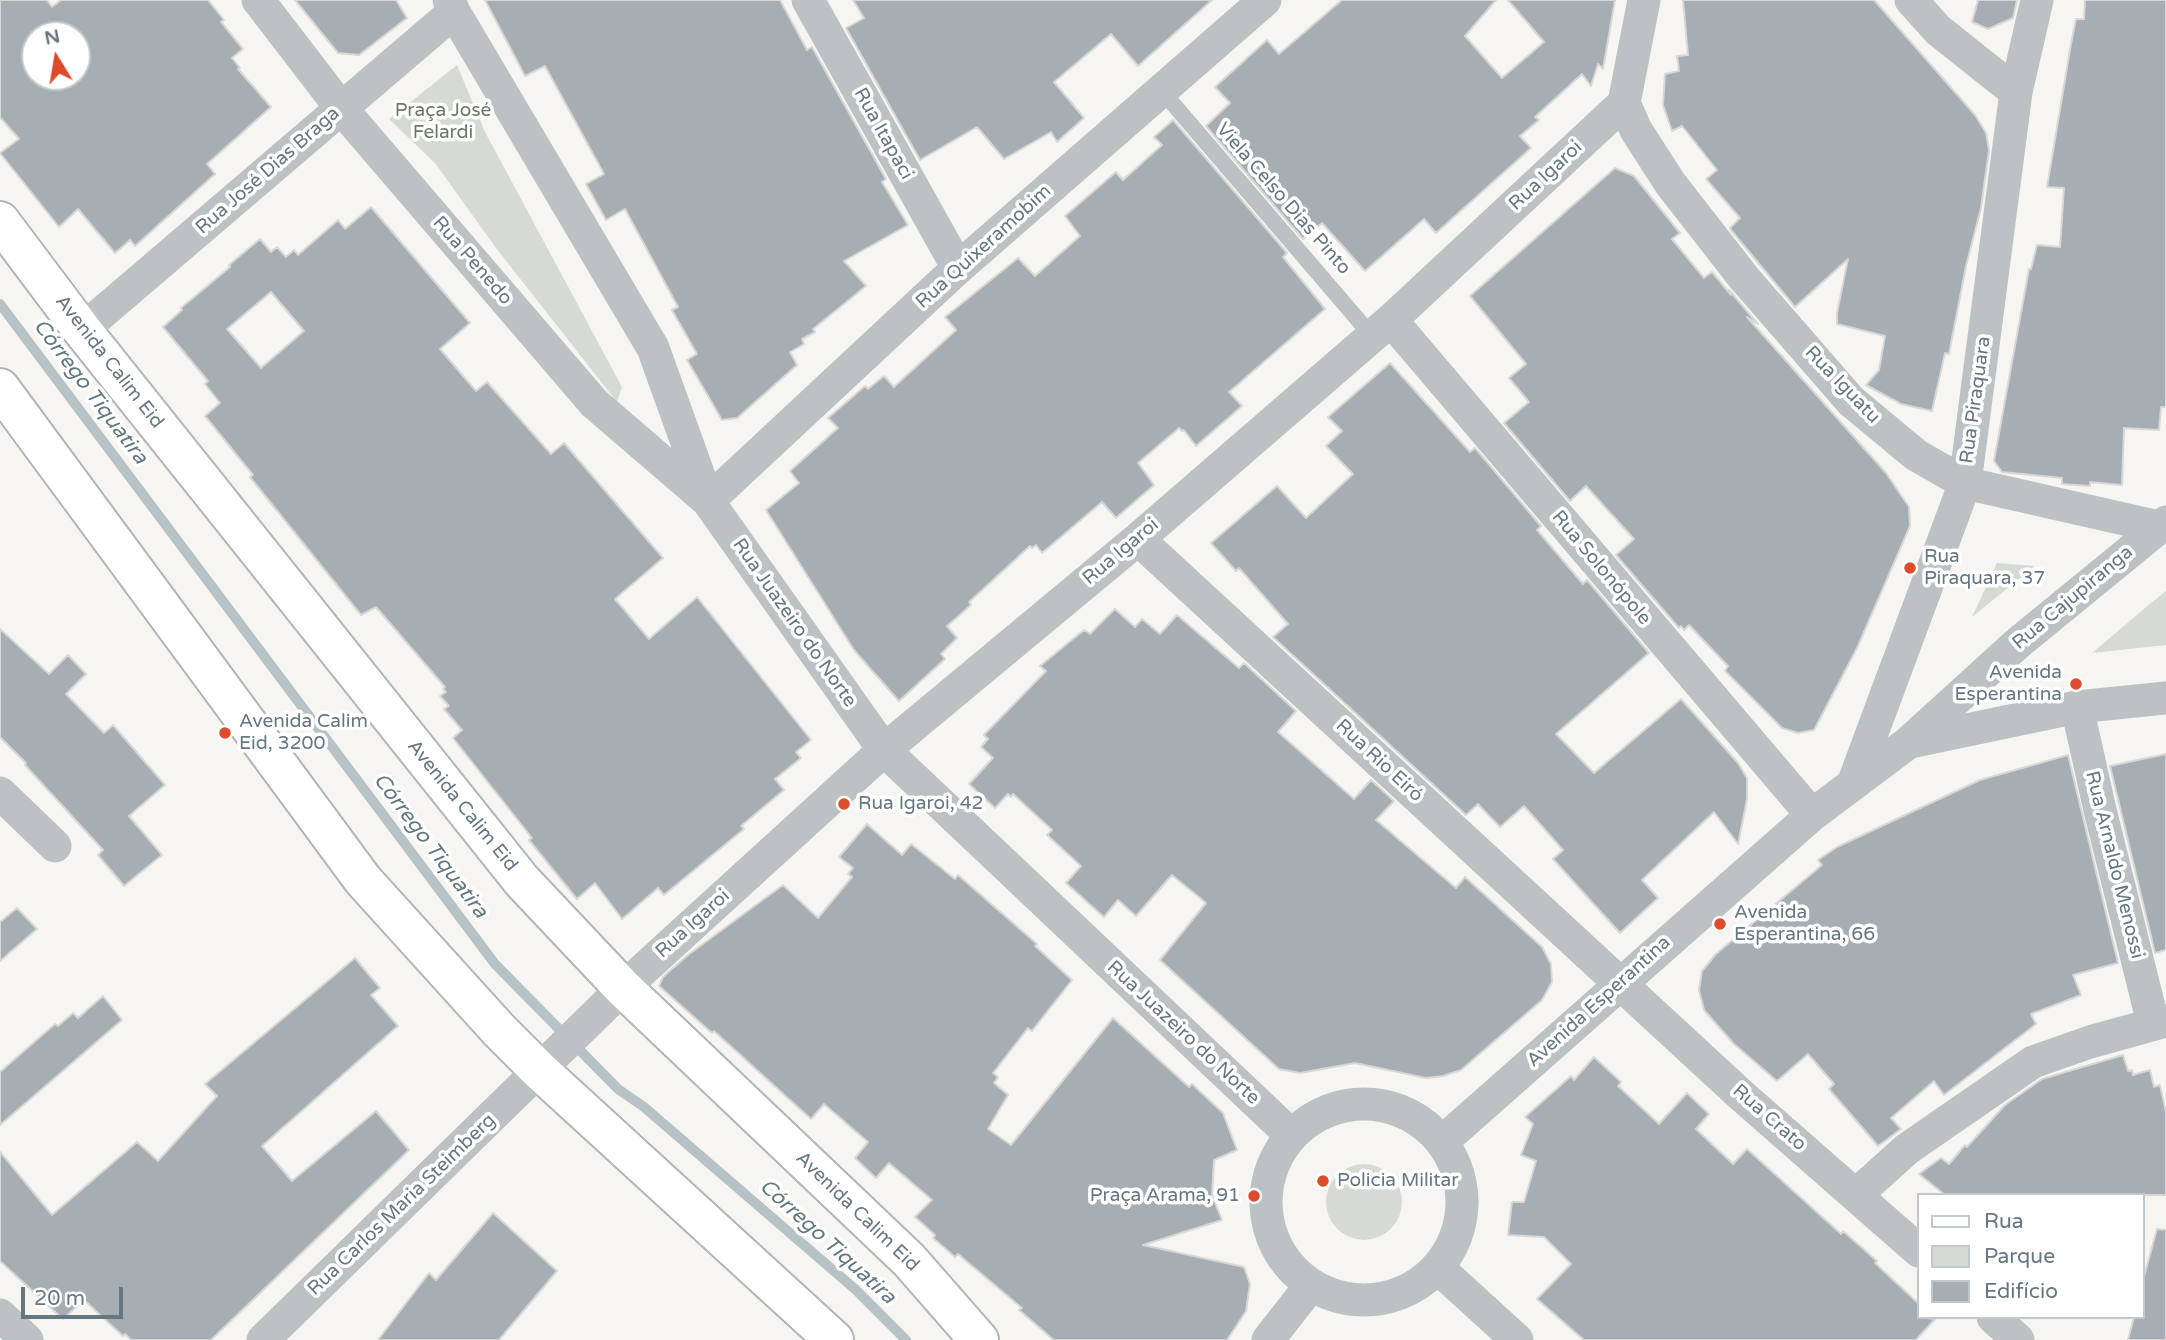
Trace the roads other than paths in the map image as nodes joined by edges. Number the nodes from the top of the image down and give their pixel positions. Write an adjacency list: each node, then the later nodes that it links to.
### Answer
1 (258, 0): 11 (street, Rua Penedo)
2 (808, 0): 13 (street, Rua Itapaci)
3 (1265, 0): 8 (street, Rua Quixeramobim)
4 (1644, 0): 10 (street)
5 (1911, 0): 9 (street)
6 (2037, 0): 9 (street, Rua Piraquara)
7 (451, 6): 11 (street, Rua José Dias Braga); 18 (street, Rua Juazeiro do Norte)
8 (1162, 91): 13 (street, Rua Quixeramobim); 14 (lane, Viela Celso Dias Pinto)
9 (2016, 92): 17 (street, Rua Piraquara)
10 (1624, 103): 14 (street, Rua Igaroi); 17 (street, Rua Iguatu)
11 (341, 108): 15 (street, Rua José Dias Braga); 18 (street, Rua Penedo)
12 (0, 221): 15 (main road, Avenida Calim Eid)
13 (958, 268): 18 (street, Rua Quixeramobim)
14 (1382, 328): 20 (street, Rua Igaroi); 27 (street, Rua Solonópole)
15 (82, 330): 30 (main road, Avenida Calim Eid)
16 (0, 388): 32 (main road)
17 (1965, 483): 19 (street, Rua Iguatu); 25 (street, Rua Piraquara)
18 (708, 501): 24 (street, Rua Juazeiro do Norte)
19 (2163, 524): 23 (street, Rua Cajupiranga)
20 (1138, 538): 24 (street, Rua Igaroi); 29 (street, Rua Rio Eiró)
21 (2166, 698): 22 (street)
22 (2077, 707): 23 (street); 31 (street, Rua Arnaldo Menossi)
23 (1908, 743): 25 (street, Rua Cajupiranga)
24 (884, 750): 30 (street, Rua Igaroi); 33 (street, Rua Juazeiro do Norte)
25 (1853, 784): 27 (street, Avenida Esperantina)
26 (0, 793): 28 (street)
27 (1812, 815): 29 (street, Avenida Esperantina)
28 (55, 846)
29 (1619, 983): 34 (street, Avenida Esperantina); 35 (street, Rua Crato)
30 (623, 988): 32 (street, Rua Igaroi); 44 (main road, Avenida Calim Eid)
31 (2159, 1022): 35 (street)
32 (547, 1063): 42 (street, Rua Carlos Maria Steimberg); 43 (main road)
33 (1291, 1135): 34 (street); 38 (street)
34 (1443, 1141): 37 (street)
35 (1857, 1194): 36 (street, Rua Crato)
36 (1918, 1250)
37 (1438, 1268): 38 (street); 46 (street)
38 (1311, 1285): 45 (street)
39 (0, 1315): 41 (street)
40 (1995, 1319): 47 (street)
41 (27, 1340)
42 (263, 1340)
43 (834, 1340)
44 (979, 1340)
45 (1268, 1340)
46 (1517, 1340)
47 (2018, 1340)

